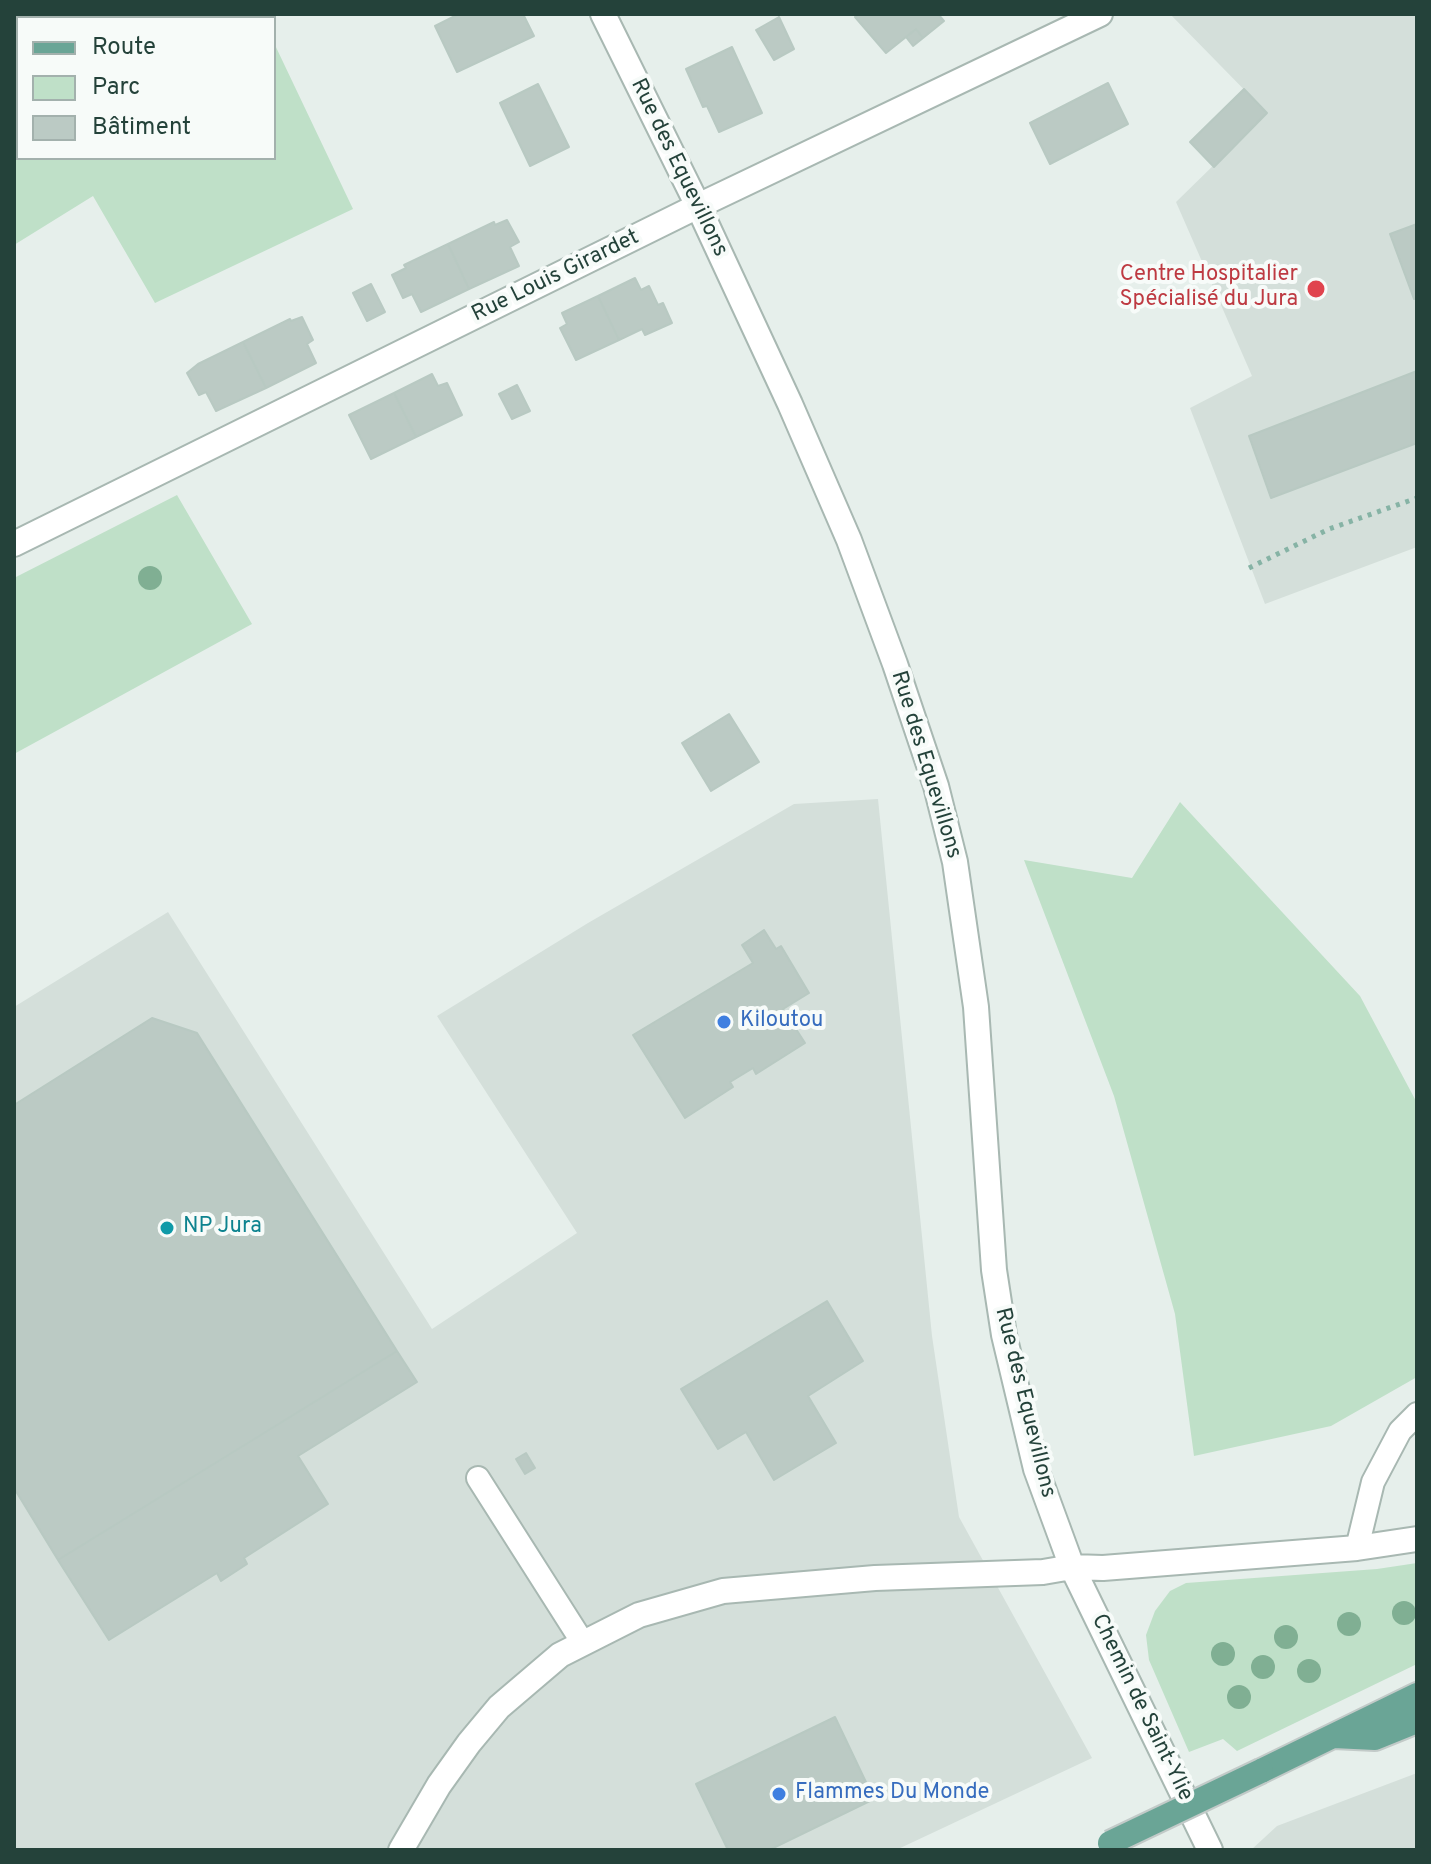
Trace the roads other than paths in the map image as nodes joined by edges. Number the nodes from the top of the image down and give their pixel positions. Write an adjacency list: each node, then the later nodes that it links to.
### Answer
1 (603, 14): 3 (street, Rue des Equevillons)
2 (1100, 14): 3 (street, Rue Louis Girardet)
3 (698, 206): 4 (street, Rue Louis Girardet); 9 (street, Rue des Equevillons)
4 (14, 544)
5 (1417, 1414): 8 (lane)
6 (478, 1478): 10 (lane)
7 (1417, 1539): 8 (street)
8 (1357, 1548): 9 (street)
9 (1072, 1567): 10 (street); 16 (street, Chemin de Saint-Ylie)
10 (583, 1643): 15 (street)
11 (1417, 1695): 13 (main road)
12 (1417, 1721): 13 (main road)
13 (1331, 1736): 14 (main road, bridge)
14 (1103, 1846)
15 (401, 1850)
16 (1210, 1850)

